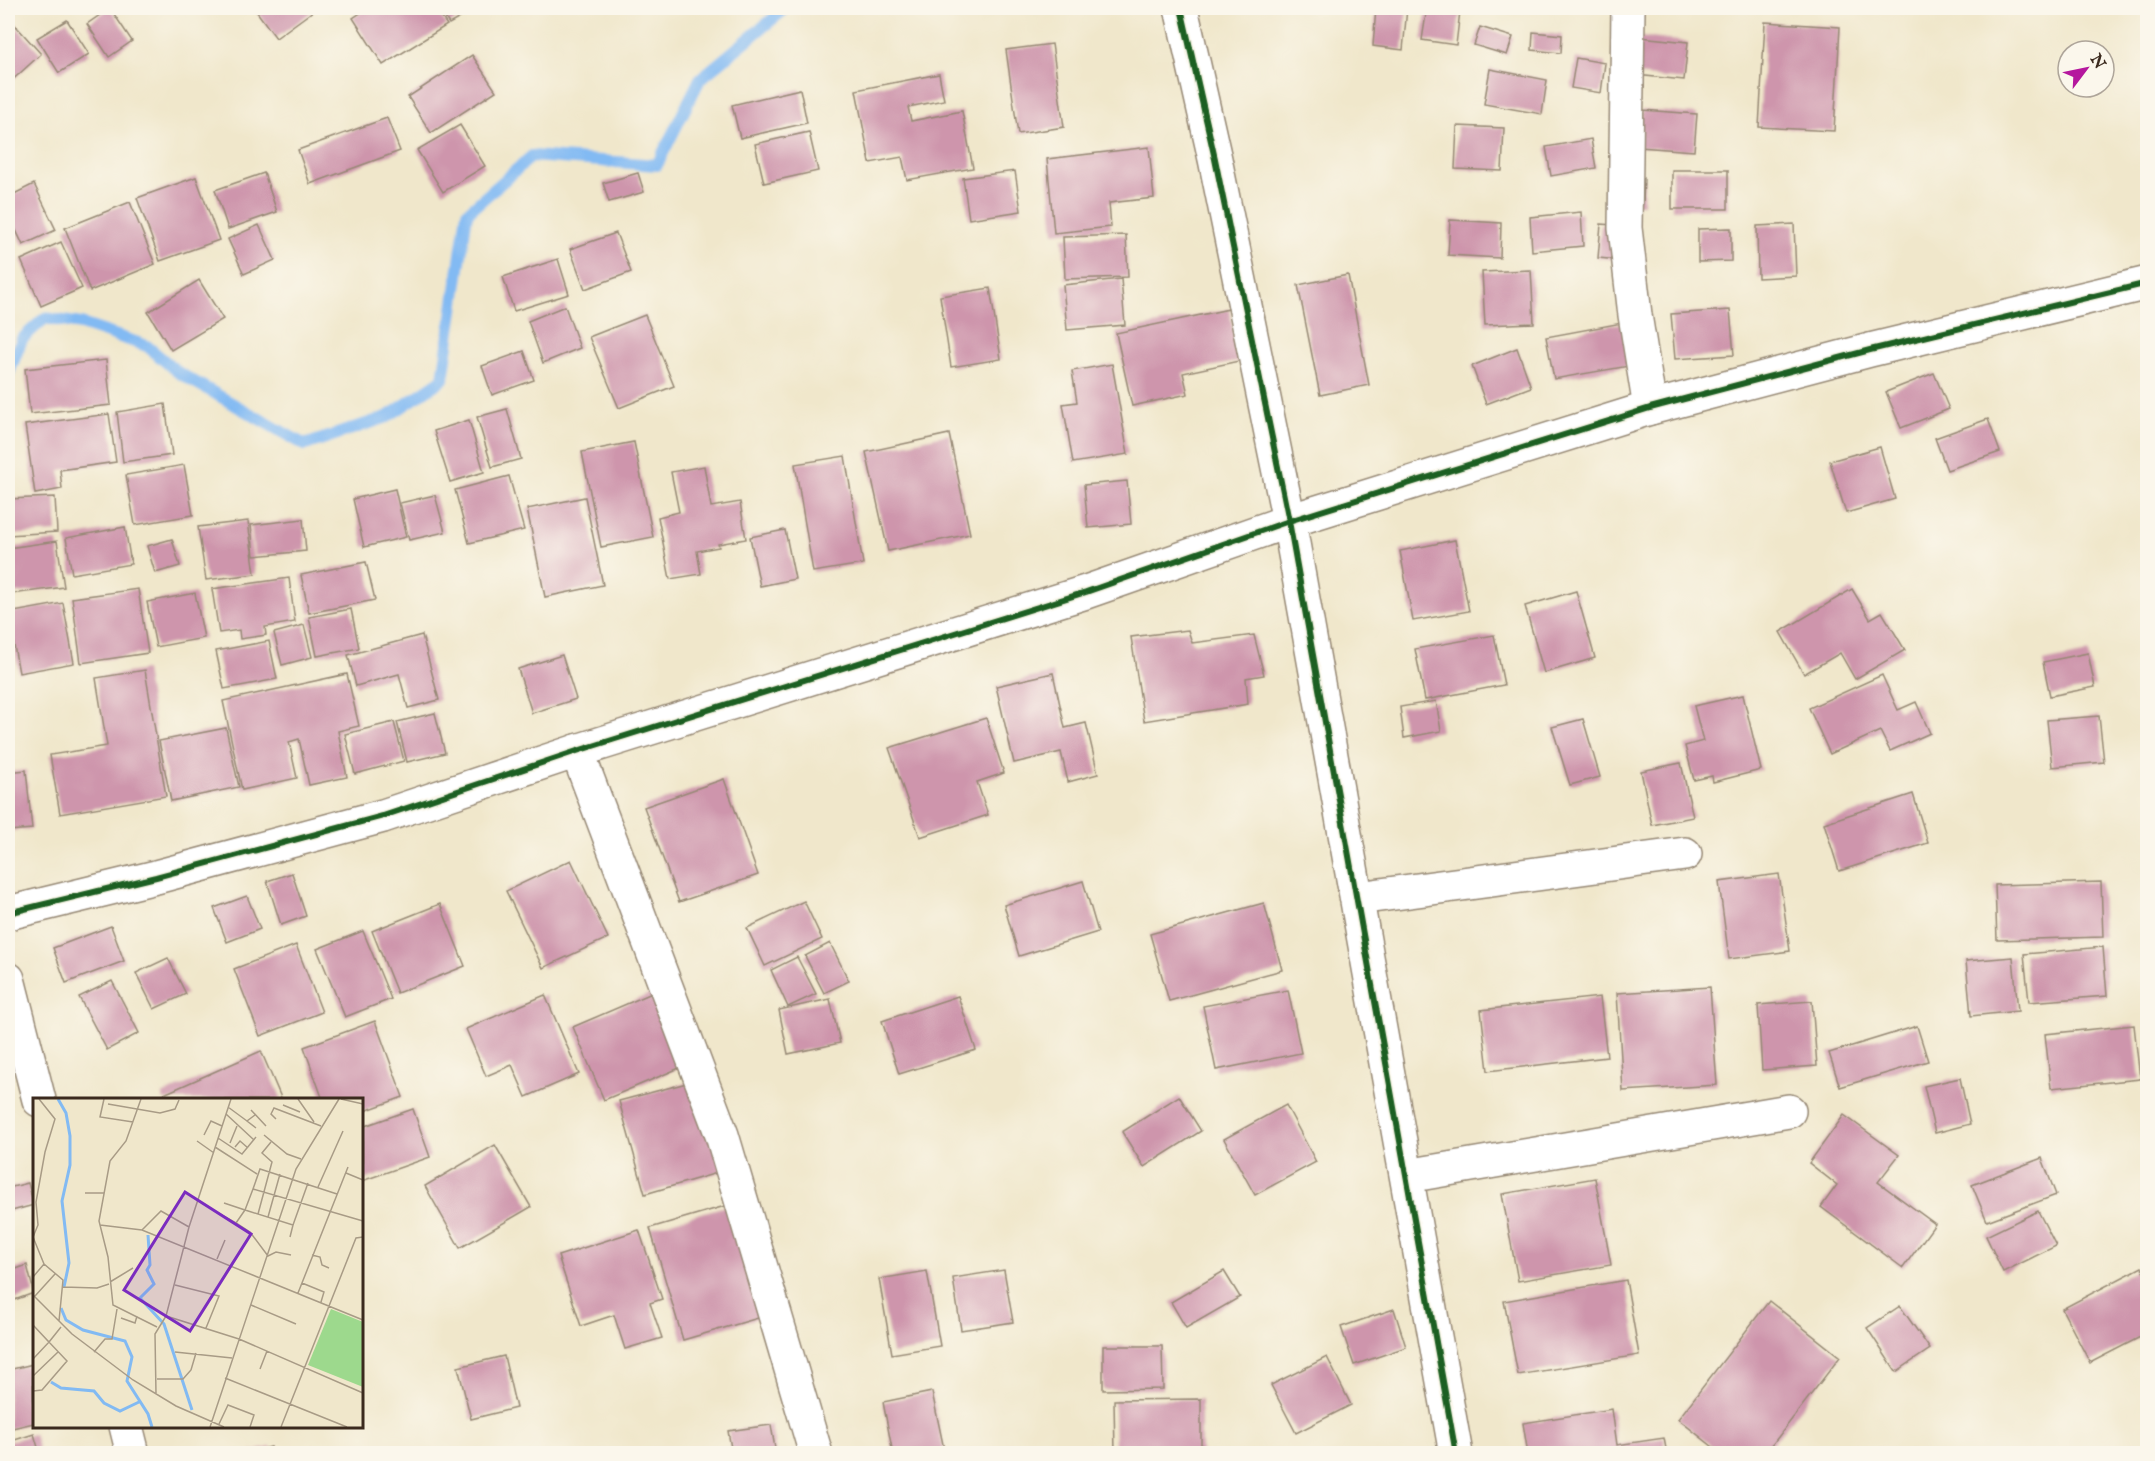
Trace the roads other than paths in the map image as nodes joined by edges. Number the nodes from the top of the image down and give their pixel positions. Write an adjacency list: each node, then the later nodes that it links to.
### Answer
1 (1181, 8): 5 (street)
2 (1628, 8): 4 (street)
3 (2148, 283): 4 (street)
4 (1650, 408): 5 (street)
5 (1289, 521): 6 (street); 8 (street)
6 (577, 752): 9 (street); 16 (street)
7 (1685, 854): 8 (street)
8 (1358, 898): 13 (street)
9 (8, 913)
10 (8, 980): 11 (street)
11 (38, 1098)
12 (1789, 1111): 13 (street)
13 (1407, 1176): 17 (street)
14 (126, 1428): 15 (street)
15 (133, 1454)
16 (816, 1454)
17 (1456, 1454)

